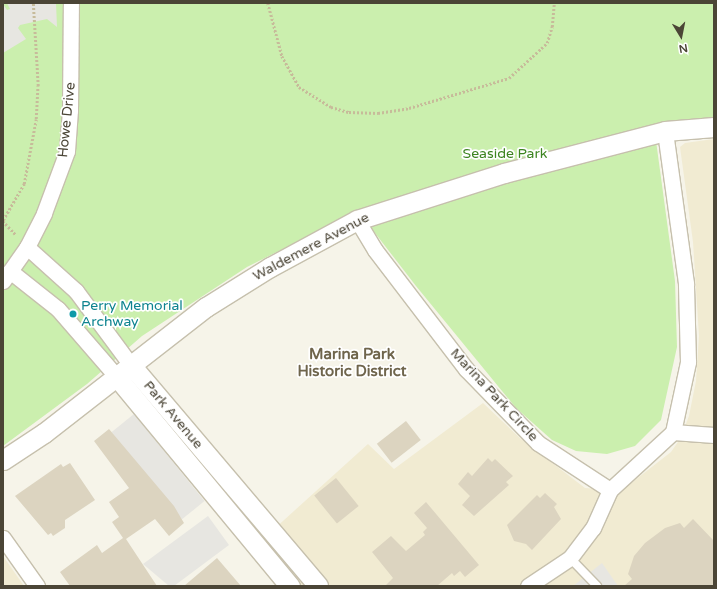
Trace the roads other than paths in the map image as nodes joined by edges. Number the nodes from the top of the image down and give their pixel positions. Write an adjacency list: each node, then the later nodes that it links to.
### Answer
1 (71, 3): 5 (street, Howe Drive)
2 (714, 127): 3 (street, Waldemere Avenue)
3 (665, 131): 4 (street, Waldemere Avenue); 8 (street)
4 (357, 220): 7 (street, Waldemere Avenue); 11 (street, Marina Park Circle)
5 (27, 247): 6 (street, Howe Drive); 7 (street, Park Avenue)
6 (6, 276): 7 (street, Park Avenue)
7 (123, 370): 10 (street, Waldemere Avenue); 15 (street, Park Avenue); 16 (street, Park Avenue)
8 (673, 432): 9 (street); 11 (street)
9 (714, 435)
10 (3, 460)
11 (610, 490): 13 (street)
12 (3, 538): 14 (street)
13 (570, 558): 17 (street); 18 (lane)
14 (36, 586)
15 (290, 586)
16 (318, 586)
17 (528, 586)
18 (597, 586)

